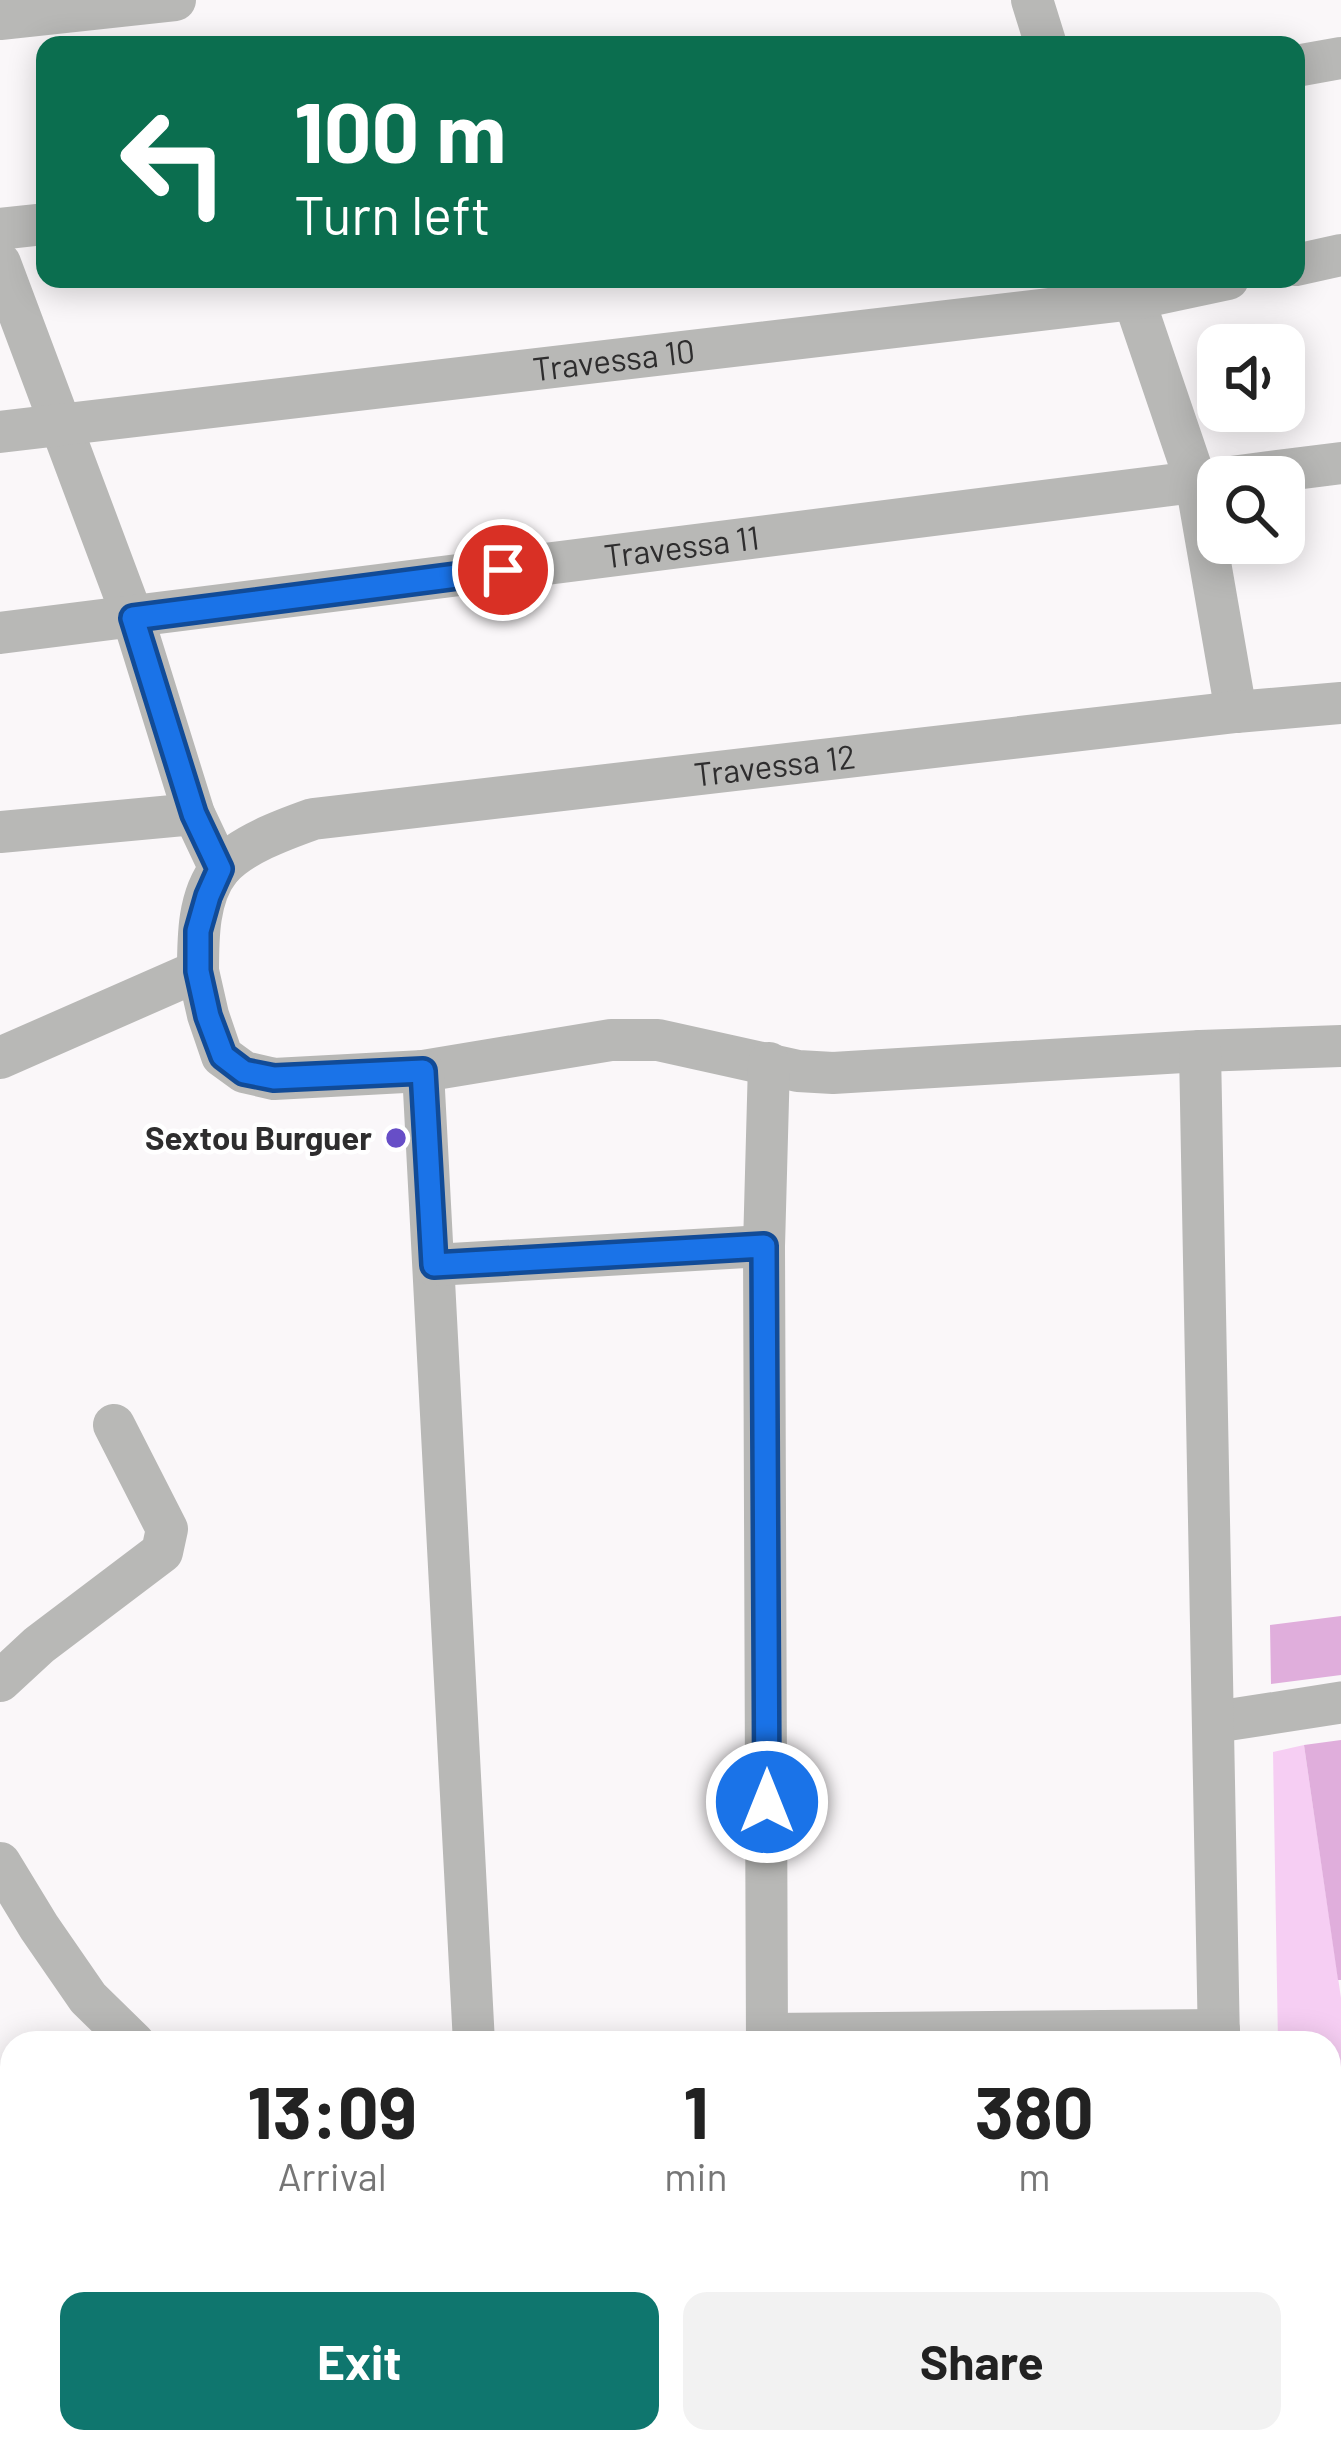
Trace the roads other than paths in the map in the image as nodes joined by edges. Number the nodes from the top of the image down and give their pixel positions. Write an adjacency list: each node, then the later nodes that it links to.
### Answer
1 (175, 0): 3 (street)
2 (1032, 0): 4 (street)
3 (0, 20)
4 (1043, 36)
5 (1341, 58): 6 (street)
6 (1305, 64)
7 (36, 225): 8 (street)
8 (0, 229)
9 (1341, 255): 11 (street)
10 (0, 263): 13 (street)
11 (1305, 263)
12 (1130, 289): 13 (street, Travessa 10); 15 (street)
13 (61, 425): 14 (street, Travessa 10); 20 (street)
14 (0, 432)
15 (1205, 456)
16 (1341, 463): 17 (street, Travessa 11)
17 (1305, 468)
18 (1197, 481): 20 (street, Travessa 11)
19 (1223, 564): 23 (street)
20 (133, 618): 21 (street, Travessa 11); 24 (street)
21 (0, 634)
22 (1341, 703): 23 (street, Travessa 12)
23 (1236, 712): 26 (street, Travessa 12)
24 (194, 814): 25 (street); 26 (street)
25 (0, 832)
26 (220, 869): 27 (street)
27 (198, 971): 30 (street); 32 (street)
28 (1341, 1046): 29 (street)
29 (1200, 1051): 31 (street); 39 (street)
30 (0, 1058)
31 (769, 1063): 32 (street); 33 (street)
32 (423, 1071): 34 (street)
33 (764, 1246): 34 (street); 43 (street)
34 (434, 1265): 42 (street)
35 (114, 1425): 36 (street)
36 (0, 1681)
37 (1341, 1692): 39 (lane)
38 (1341, 1713): 39 (lane)
39 (1213, 1722): 44 (street)
40 (0, 1863): 41 (street)
41 (122, 2031)
42 (474, 2031)
43 (767, 2031)
44 (1219, 2031)

